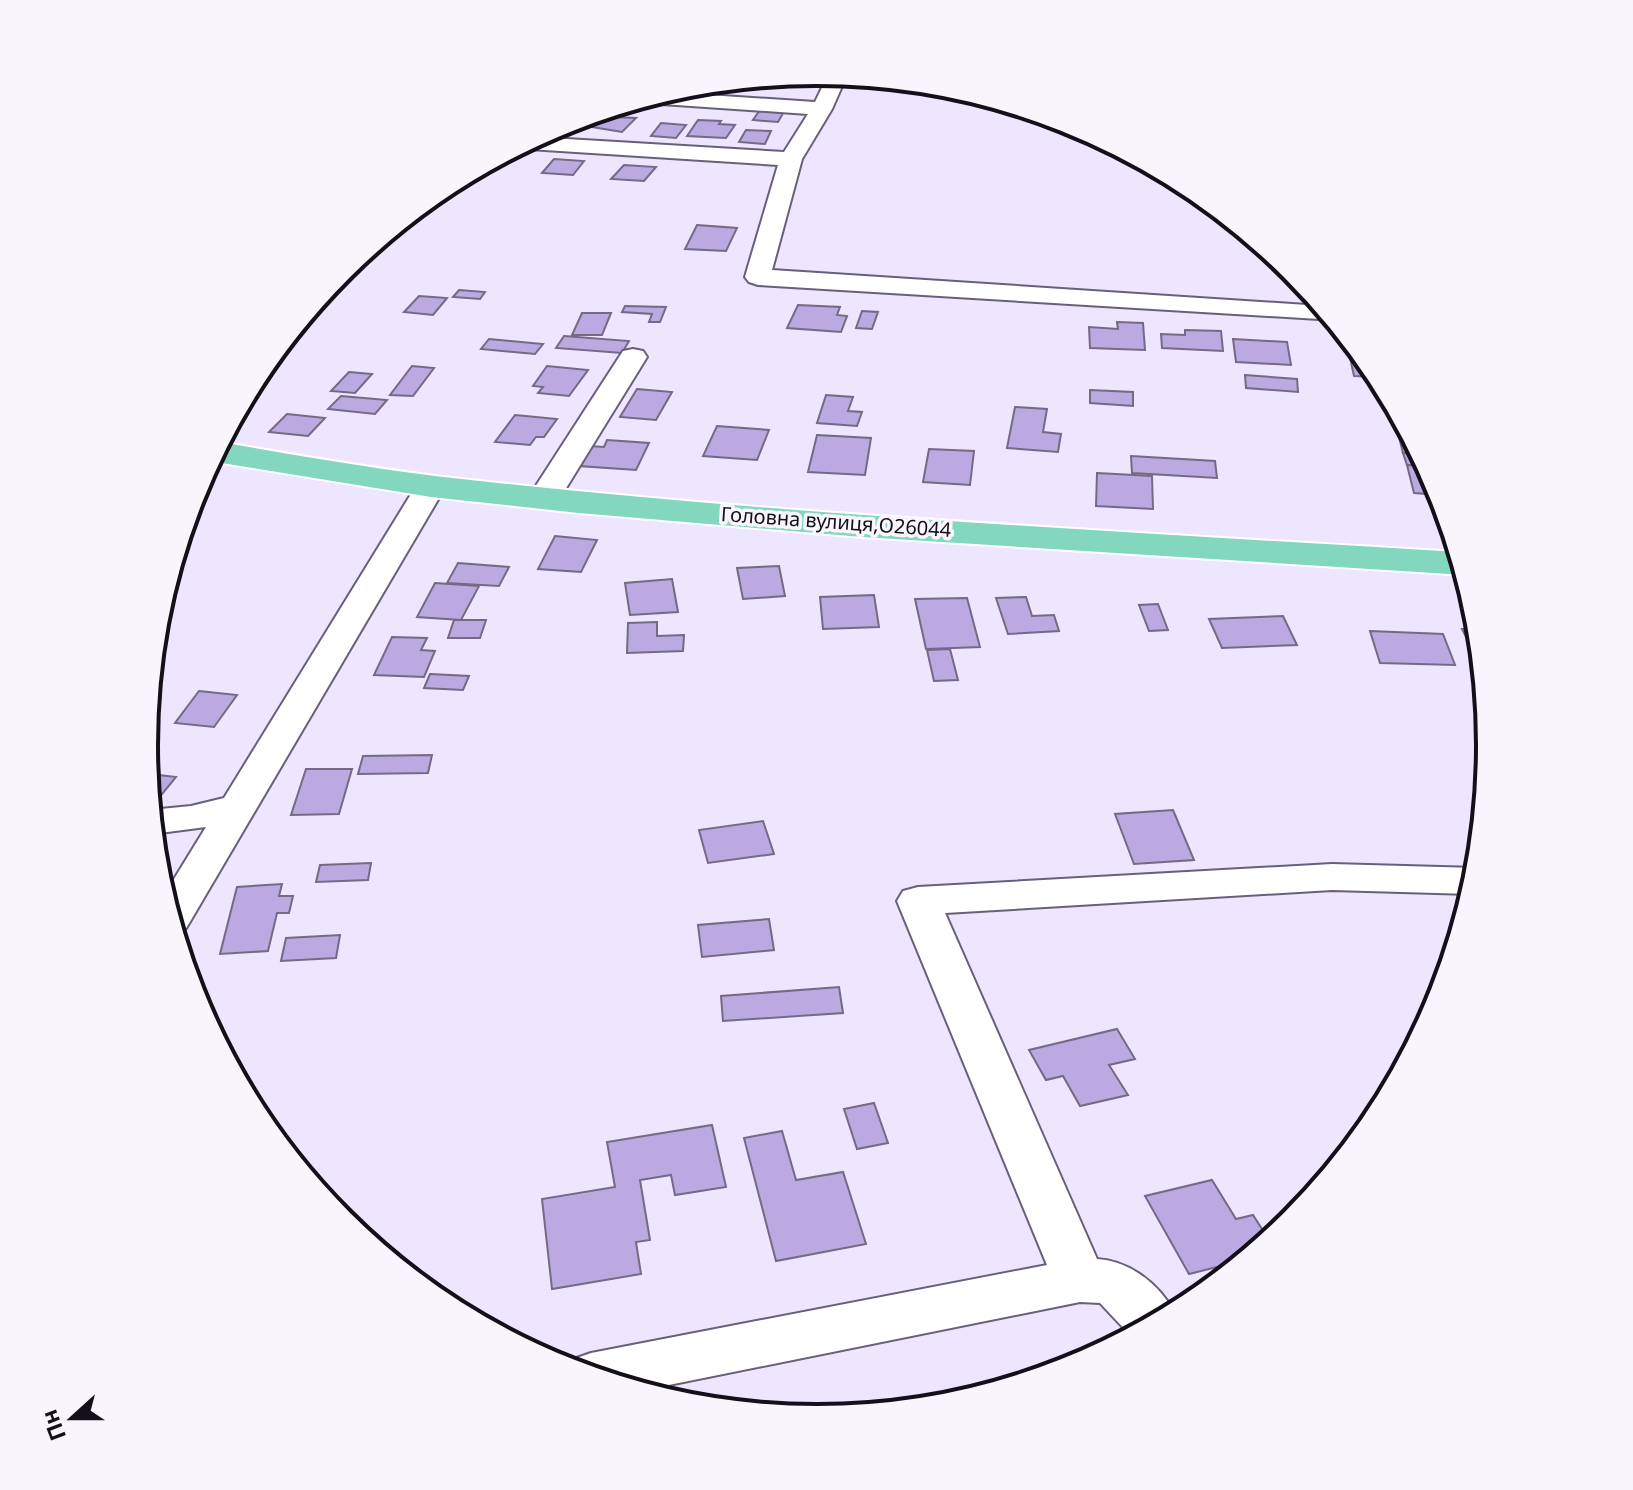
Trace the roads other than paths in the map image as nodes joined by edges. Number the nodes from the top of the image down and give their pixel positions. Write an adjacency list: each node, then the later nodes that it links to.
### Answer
1 (832, 86): 3 (street)
2 (685, 100): 3 (street)
3 (822, 109): 5 (street)
4 (546, 144): 5 (street)
5 (791, 159): 6 (street)
6 (1314, 313)
7 (633, 357): 10 (street)
8 (225, 454): 9 (main road, Головна вулиця,О26044)
9 (431, 486): 10 (main road, Головна вулиця,О26044); 12 (street)
10 (544, 498): 11 (main road, Головна вулиця,О26044)
11 (1450, 563)
12 (240, 806): 13 (street); 15 (street)
13 (162, 821)
14 (1461, 881): 16 (street)
15 (178, 907)
16 (1080, 1280): 17 (street); 18 (street)
17 (1146, 1316)
18 (615, 1372)

